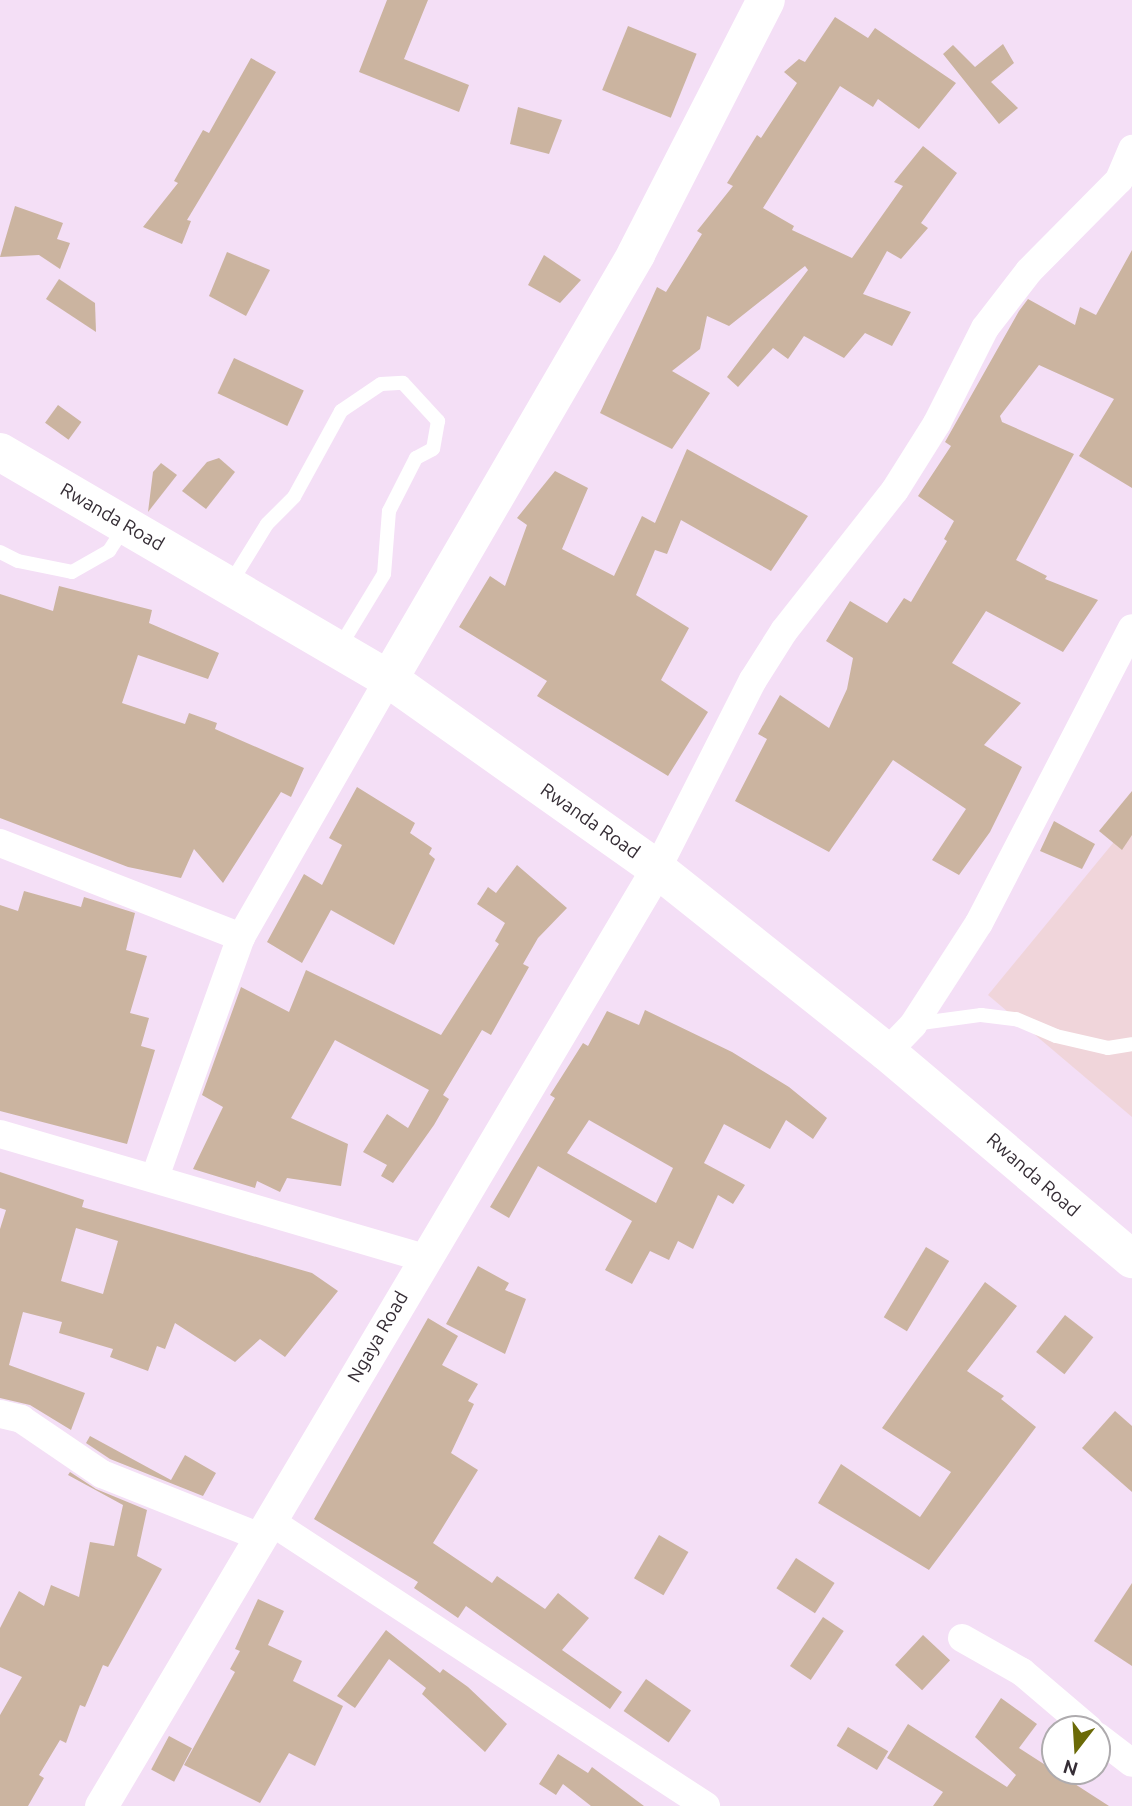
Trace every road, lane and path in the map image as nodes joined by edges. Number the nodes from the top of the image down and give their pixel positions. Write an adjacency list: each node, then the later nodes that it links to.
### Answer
1 (766, 0): 10 (main road)
2 (1132, 149): 3 (street)
3 (1126, 184): 12 (street)
4 (0, 452): 5 (main road, Rwanda Road)
5 (126, 525): 6 (lane); 7 (main road, Rwanda Road)
6 (0, 552)
7 (229, 585): 9 (main road, Rwanda Road); 9 (lane)
8 (1132, 628): 14 (street)
9 (339, 649): 10 (main road, Rwanda Road)
10 (389, 679): 12 (main road, Rwanda Road); 13 (street)
11 (0, 843): 13 (street)
12 (657, 869): 14 (main road, Rwanda Road); 18 (street, Ngaya Road)
13 (241, 937): 17 (street)
14 (900, 1038): 15 (lane); 19 (main road, Rwanda Road)
15 (1132, 1044)
16 (0, 1134): 17 (street)
17 (155, 1177): 18 (street)
18 (424, 1258): 21 (street, Ngaya Road)
19 (1132, 1259)
20 (0, 1414): 21 (street)
21 (265, 1529): 26 (street, Ngaya Road); 27 (street)
22 (962, 1638): 23 (street)
23 (1073, 1715)
24 (1111, 1747): 25 (street)
25 (1132, 1763)
26 (101, 1806)
27 (706, 1806)

